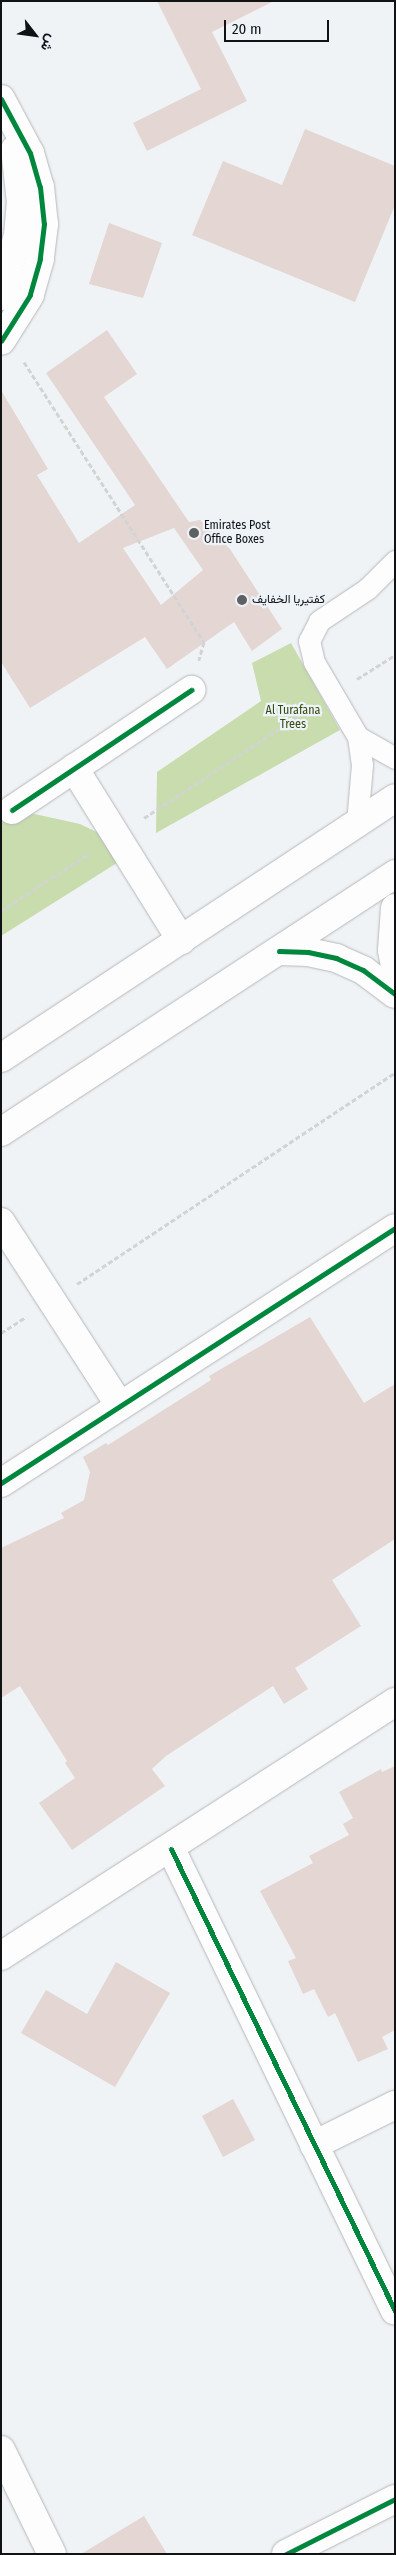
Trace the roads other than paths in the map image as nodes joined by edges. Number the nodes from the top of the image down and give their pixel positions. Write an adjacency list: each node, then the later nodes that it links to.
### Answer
1 (3, 102): 2 (street); 3 (street)
2 (1, 296)
3 (4, 338)
4 (395, 561): 6 (lane)
5 (191, 690): 8 (street)
6 (358, 738): 7 (lane); 11 (lane)
7 (395, 758)
8 (74, 768): 10 (street); 14 (street)
9 (395, 798): 11 (street)
10 (12, 810)
11 (357, 823): 14 (street)
12 (395, 874): 15 (street)
13 (395, 908): 16 (street)
14 (181, 940): 18 (street)
15 (279, 951): 17 (street); 19 (street)
16 (395, 967)
17 (395, 994)
18 (1, 1058)
19 (1, 1132)
20 (1, 1222): 22 (street)
21 (395, 1228): 22 (street)
22 (120, 1406): 23 (street)
23 (1, 1483)
24 (395, 1702): 25 (street)
25 (171, 1849): 26 (street); 28 (street)
26 (1, 1956)
27 (395, 2105): 28 (street)
28 (314, 2145): 29 (street)
29 (395, 2311)
30 (1, 2450): 32 (street)
31 (395, 2499): 33 (street)
32 (52, 2554)
33 (286, 2554)

